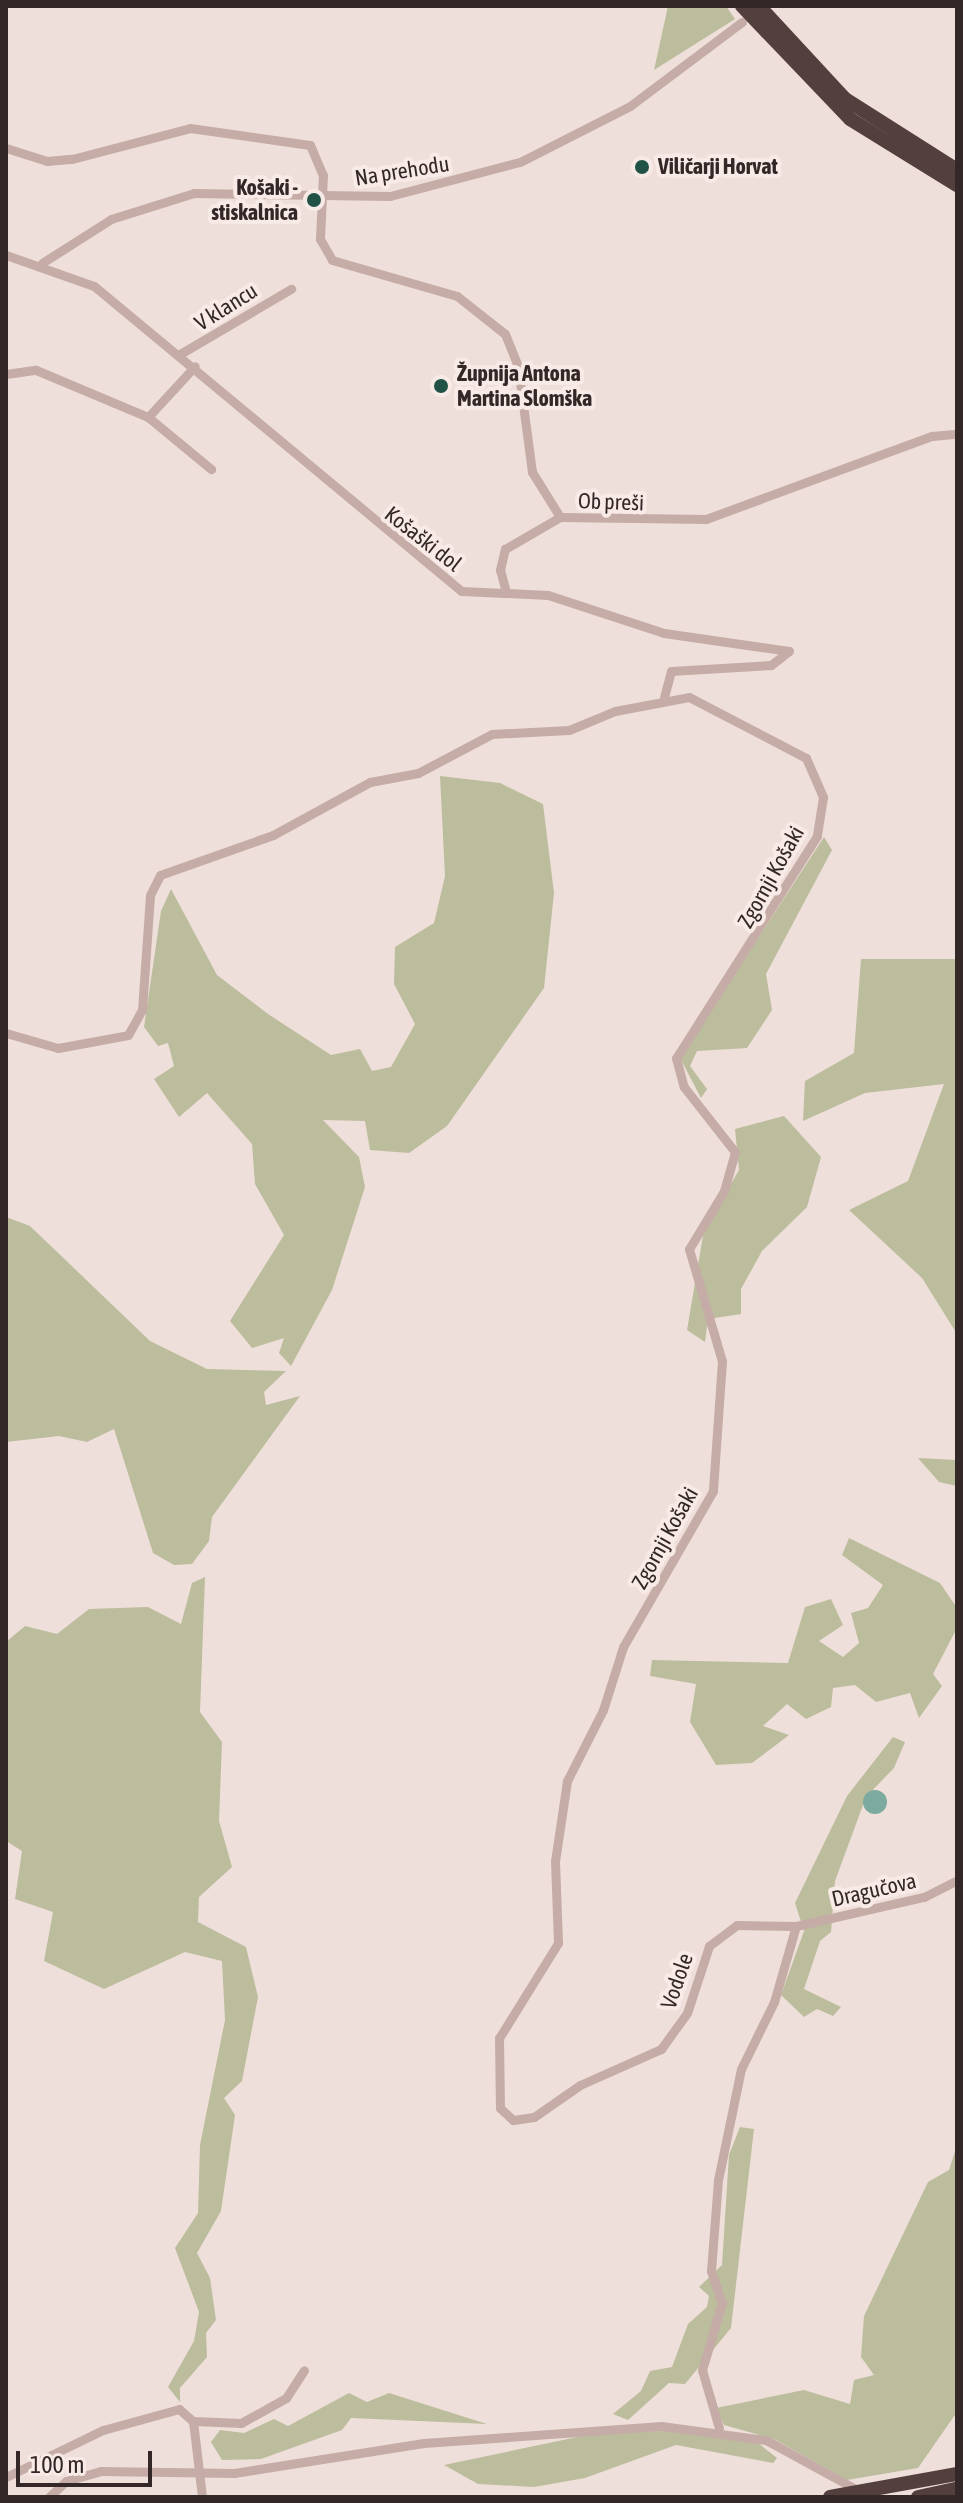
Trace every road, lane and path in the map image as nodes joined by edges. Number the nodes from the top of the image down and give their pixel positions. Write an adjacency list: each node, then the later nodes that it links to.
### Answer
1 (742, 6): 6 (highway)
2 (759, 6): 5 (highway)
3 (742, 22): 7 (street, Na prehodu)
4 (6, 148): 7 (street, Ob preši)
5 (957, 170)
6 (957, 185)
7 (322, 198): 9 (street, Na prehodu); 17 (street, Ob preši)
8 (6, 255): 9 (street, Košaški dol)
9 (42, 263): 11 (street, Košaški dol)
10 (291, 289): 11 (street, V klancu)
11 (180, 354): 12 (street, Košaški dol)
12 (195, 366): 14 (street); 18 (street, Košaški dol)
13 (6, 374): 14 (street)
14 (148, 417): 16 (street)
15 (957, 434): 17 (street, Ob preši)
16 (211, 469)
17 (560, 517): 18 (street)
18 (506, 592): 19 (street, Košaški dol)
19 (664, 697): 20 (street, Zgornji Košaki); 22 (street, Zgornji Košaki)
20 (6, 1033)
21 (957, 1880): 23 (street, Dragučova)
22 (557, 1909): 23 (street, Vodole)
23 (796, 1926): 26 (street)
24 (304, 2370): 25 (street)
25 (193, 2421): 28 (street); 29 (street)
26 (719, 2428): 28 (street); 34 (street)
27 (956, 2474): 33 (highway, bridge)
28 (198, 2475): 31 (street); 32 (street)
29 (6, 2477)
30 (957, 2489): 35 (highway)
31 (49, 2497)
32 (202, 2497)
33 (830, 2497)
34 (867, 2497)
35 (918, 2497)

